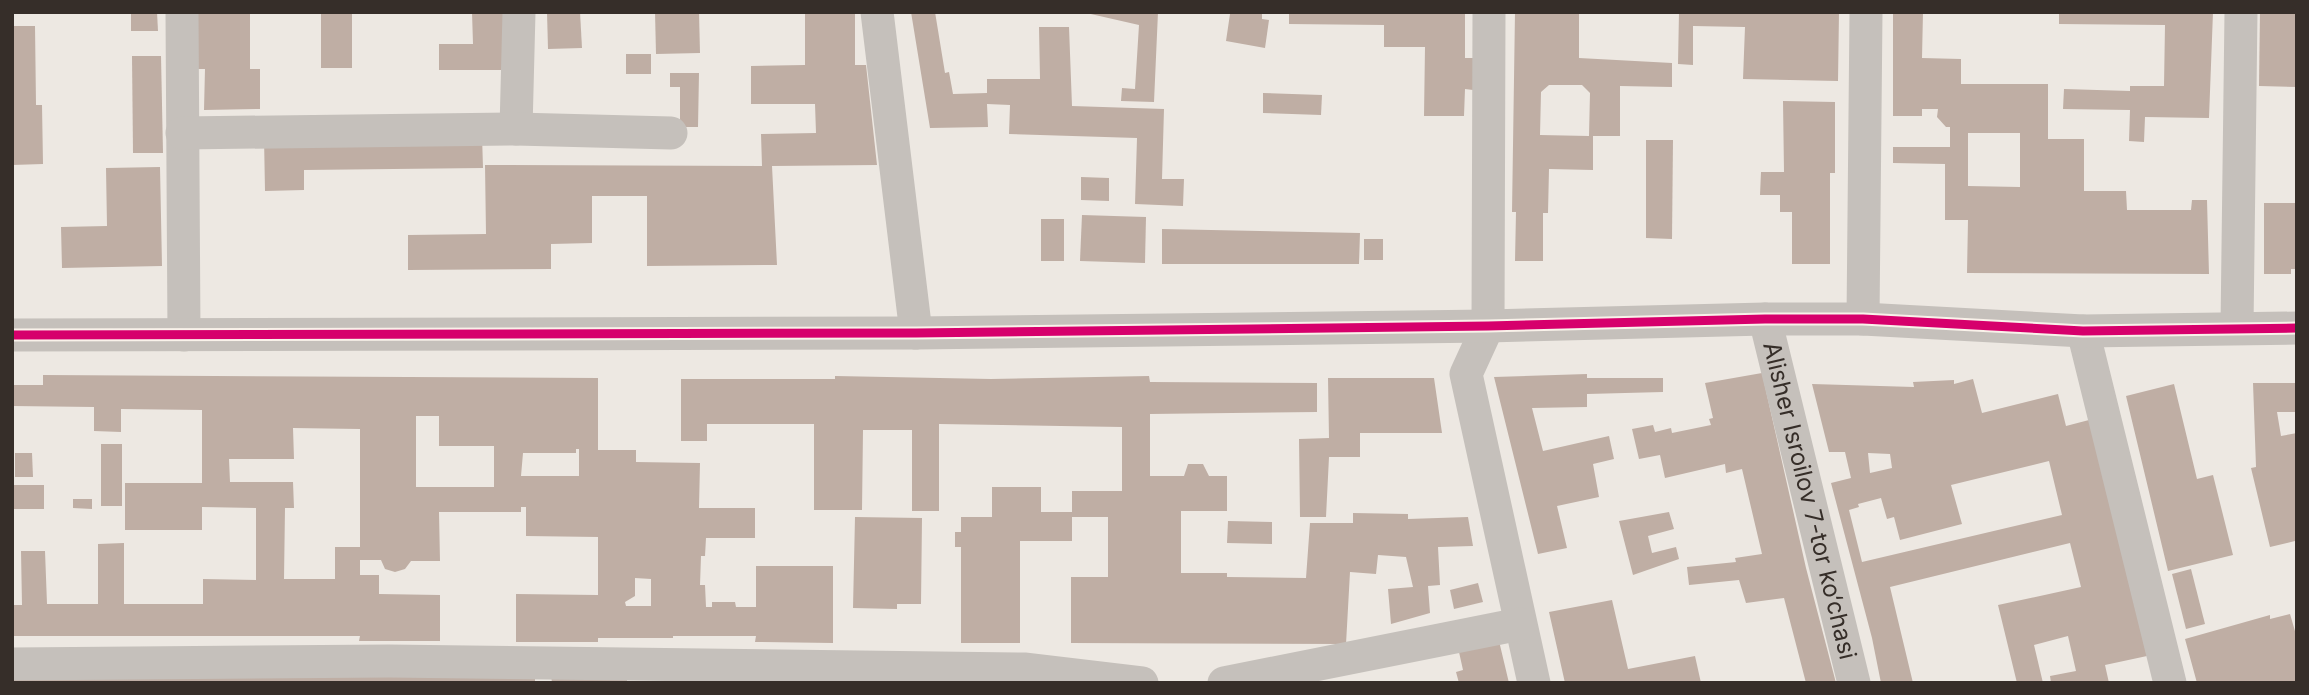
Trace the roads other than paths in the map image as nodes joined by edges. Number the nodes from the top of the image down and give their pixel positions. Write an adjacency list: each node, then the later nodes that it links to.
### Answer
1 (182, 12): 8 (street)
2 (519, 12): 7 (street)
3 (877, 12): 16 (street)
4 (1489, 12): 12 (street)
5 (1866, 12): 11 (street)
6 (2241, 12): 13 (street)
7 (516, 129): 8 (street); 9 (street)
8 (182, 133): 18 (street)
9 (671, 133)
10 (1765, 319): 11 (street); 12 (street); 24 (street, Alisher Isroilov 7-tor ko‘chasi)
11 (1863, 319): 15 (street)
12 (1488, 326): 16 (street); 19 (street)
13 (2237, 327): 14 (street); 15 (street)
14 (2297, 328)
15 (2083, 331): 25 (street)
16 (916, 333): 18 (street)
17 (12, 335): 18 (street)
18 (184, 335)
19 (1520, 624): 22 (street); 23 (street)
20 (12, 664): 21 (street)
21 (1142, 683)
22 (1224, 683)
23 (1534, 683)
24 (1854, 683)
25 (2170, 683)

